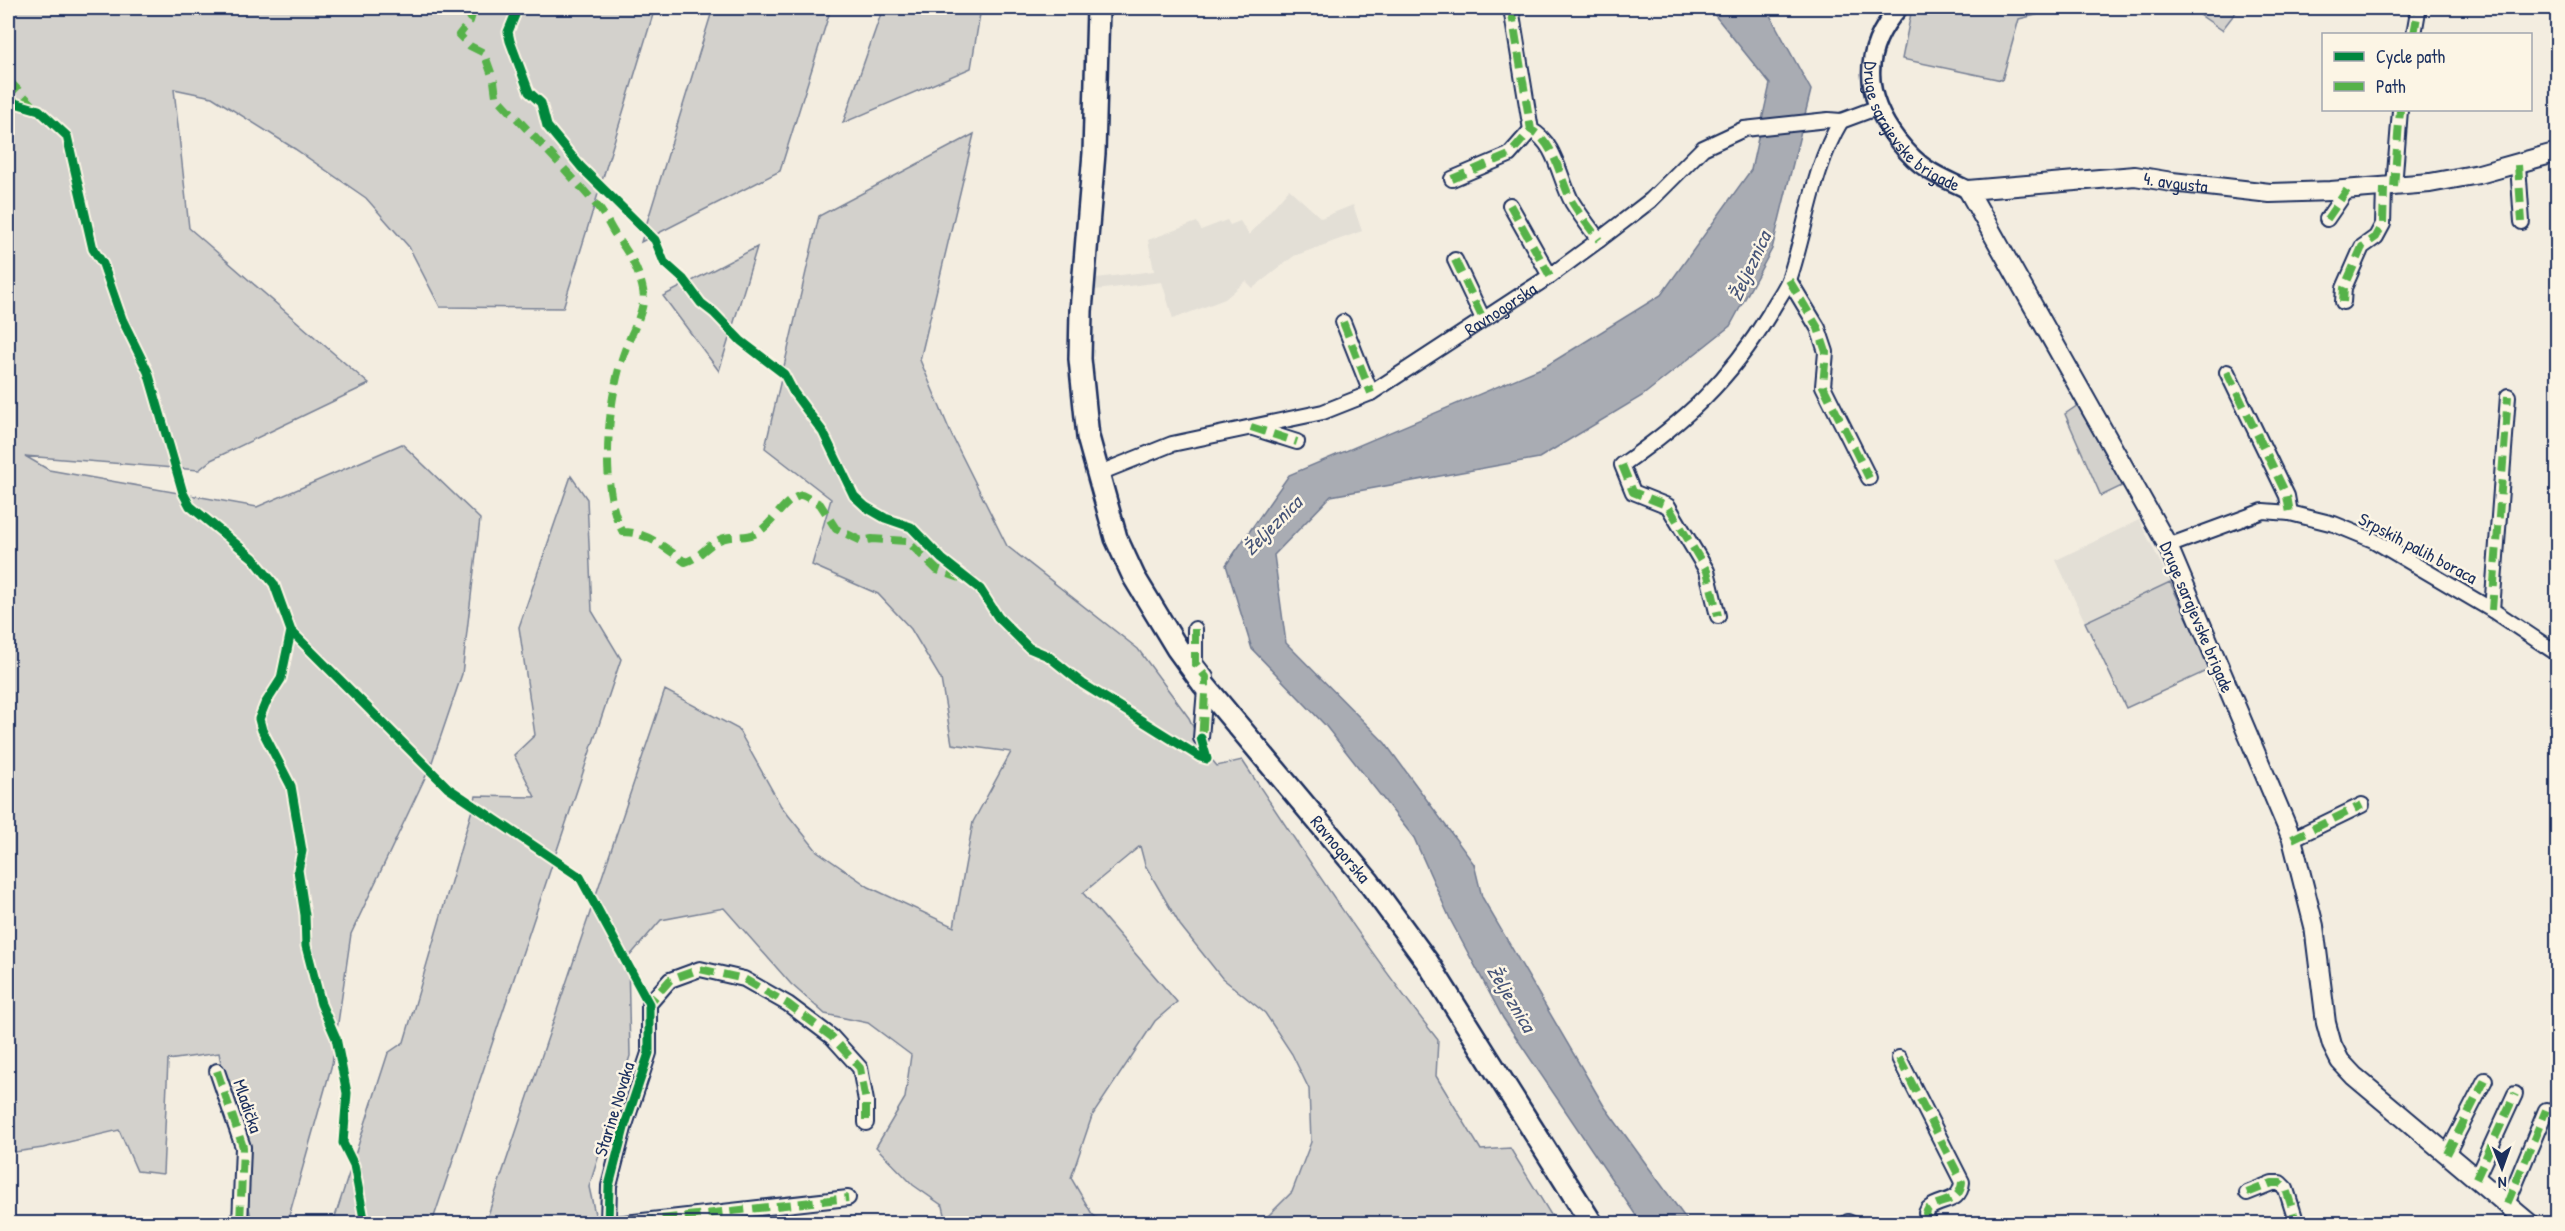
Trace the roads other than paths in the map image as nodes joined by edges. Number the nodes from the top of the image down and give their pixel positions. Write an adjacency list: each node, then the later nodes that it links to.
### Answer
1 (1098, 8): 33 (main road, Ravnogorska)
2 (1510, 8): 11 (street)
3 (1899, 8): 6 (street, Druge sarajevske brigade)
4 (2416, 8): 5 (street)
5 (2414, 33)
6 (1876, 108): 9 (street, Ravnogorska); 16 (street, Druge sarajevske brigade)
7 (2400, 111): 10 (street)
8 (2405, 111): 10 (street)
9 (1835, 120): 21 (street, Ravnogorska); 24 (street)
10 (2397, 124): 15 (street)
11 (1531, 130): 14 (street); 21 (street)
12 (2558, 152): 13 (main road, 4. avgusta)
13 (2518, 165): 15 (main road, 4. avgusta); 20 (street)
14 (1452, 179)
15 (2389, 187): 17 (main road, 4. avgusta); 25 (street)
16 (1968, 190): 17 (main road, 4. avgusta); 36 (main road, Druge sarajevske brigade)
17 (2347, 190): 19 (street)
18 (1510, 205): 23 (street)
19 (2327, 219)
20 (2522, 222)
21 (1599, 240): 23 (street, Ravnogorska)
22 (1455, 260): 26 (street)
23 (1550, 276): 26 (street, Ravnogorska)
24 (1789, 280): 34 (street); 38 (street)
25 (2343, 302)
26 (1483, 319): 29 (street, Ravnogorska)
27 (1343, 322): 29 (street)
28 (2226, 372): 35 (street)
29 (1371, 393): 31 (street, Ravnogorska)
30 (2508, 396): 37 (street, Srpskih palih boraca)
31 (1251, 428): 32 (street); 33 (street, Ravnogorska)
32 (1297, 442)
33 (1096, 474): 41 (main road, Ravnogorska)
34 (1869, 478)
35 (2290, 513): 36 (street, Srpskih palih boraca); 37 (street, Srpskih palih boraca)
36 (2168, 546): 44 (main road, Druge sarajevske brigade)
37 (2492, 610): 40 (street, Srpskih palih boraca)
38 (1718, 616)
39 (1195, 629): 41 (street)
40 (2558, 654)
41 (1204, 685): 42 (street); 59 (main road, Ravnogorska)
42 (1201, 738)
43 (2362, 805): 44 (street)
44 (2292, 839): 51 (main road, Druge sarajevske brigade)
45 (1899, 1058): 60 (street)
46 (217, 1071): 56 (street, Mladička)
47 (2485, 1080): 51 (street)
48 (2515, 1094): 52 (street)
49 (2546, 1110): 55 (street)
50 (866, 1124): 57 (street, Starine Novaka)
51 (2447, 1155): 52 (main road, Druge sarajevske brigade)
52 (2476, 1179): 55 (main road, Druge sarajevske brigade)
53 (2247, 1193): 61 (street)
54 (848, 1198): 58 (street)
55 (2506, 1204): 62 (main road, Druge sarajevske brigade)
56 (240, 1224)
57 (608, 1224)
58 (616, 1224)
59 (1592, 1224)
60 (1929, 1224)
61 (2297, 1224)
62 (2530, 1224)

